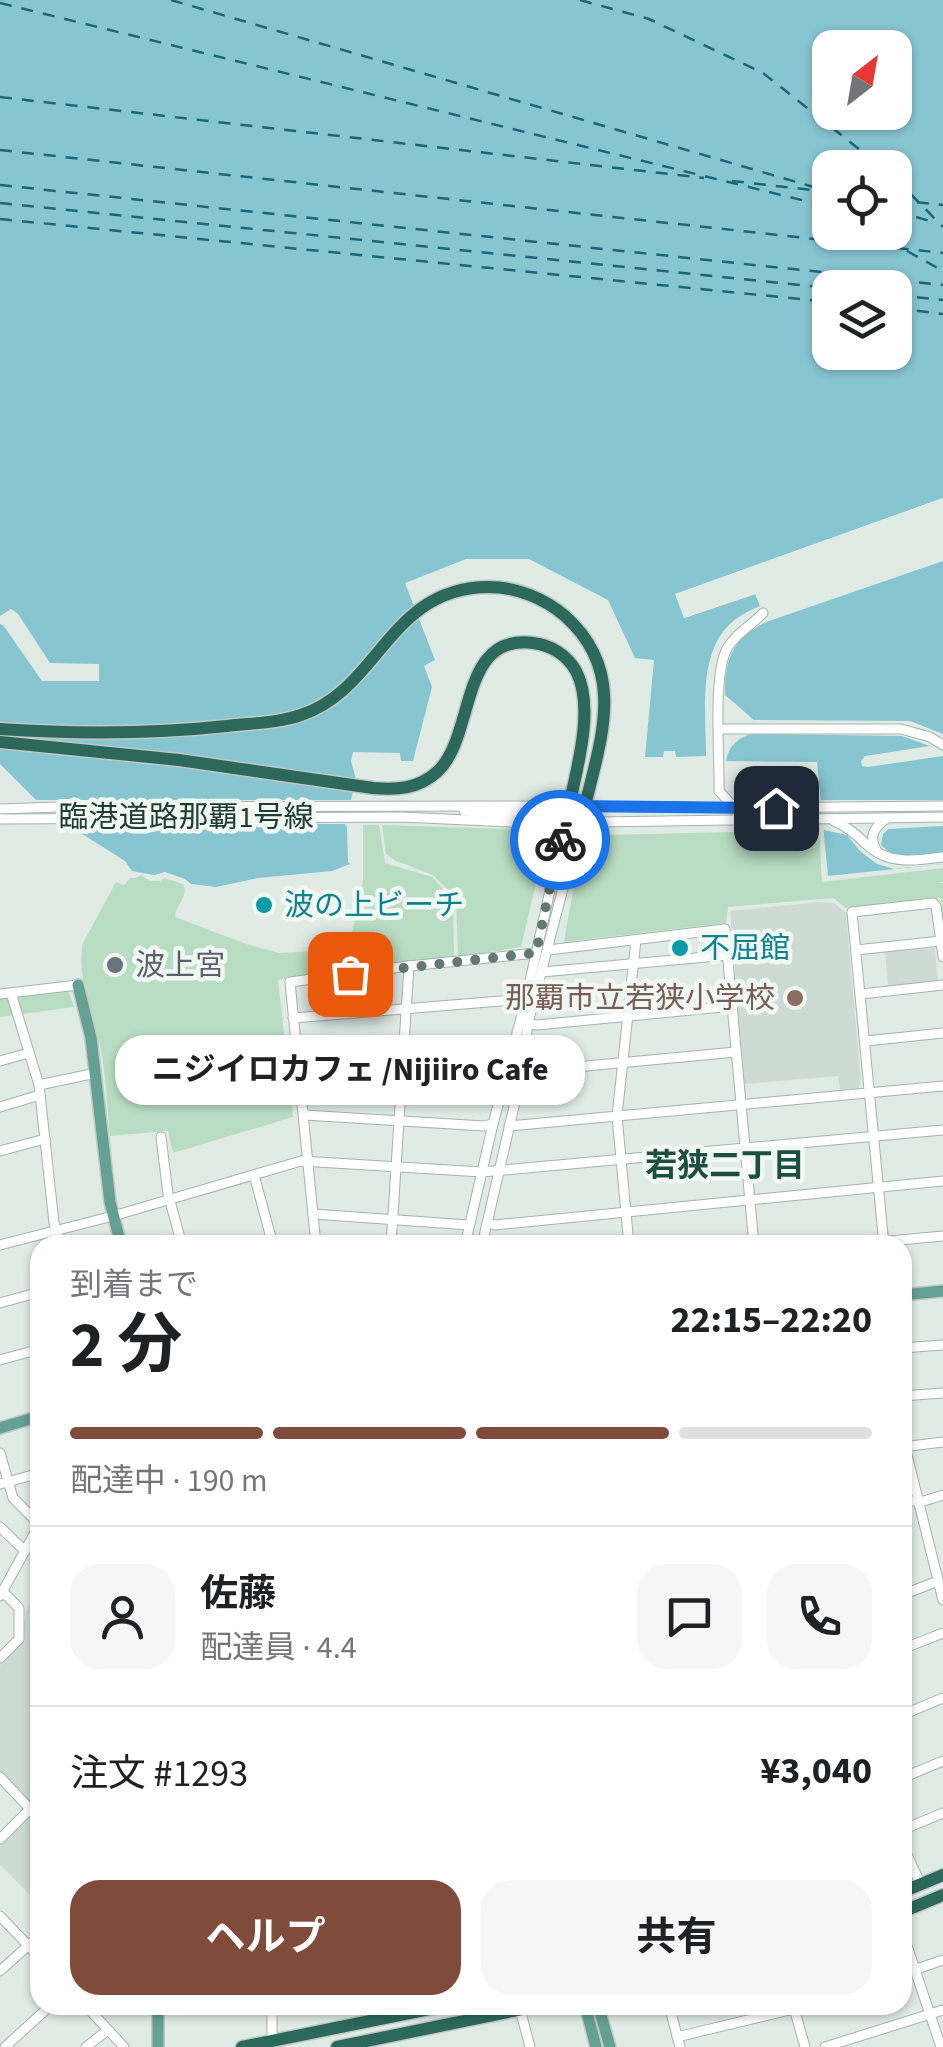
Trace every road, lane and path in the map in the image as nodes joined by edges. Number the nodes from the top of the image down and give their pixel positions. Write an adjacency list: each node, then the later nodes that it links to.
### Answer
1 (763, 614): 3 (street)
2 (0, 729): 7 (highway)
3 (720, 729): 5 (street); 6 (street)
4 (0, 742): 14 (highway)
5 (943, 745)
6 (719, 791): 8 (street); 10 (street)
7 (585, 806): 8 (street); 14 (street); 19 (street)
8 (691, 806): 10 (street)
9 (943, 806): 13 (street)
10 (745, 808): 13 (street)
11 (0, 809): 12 (street, 臨港道路那覇1号線)
12 (371, 812): 14 (street); 14 (street); 18 (street, 臨港道路那覇1号線)
13 (806, 812): 16 (street); 19 (street)
14 (566, 815): 19 (street); 26 (street)
15 (943, 816): 17 (street)
16 (827, 818): 17 (street); 20 (street)
17 (890, 818): 20 (street)
18 (0, 819)
19 (580, 821): 24 (street)
20 (879, 854): 21 (street)
21 (943, 857)
22 (636, 940): 24 (street); 27 (street); 29 (street)
23 (941, 941): 25 (street); 25 (street); 28 (street)
24 (548, 950): 31 (street)
25 (856, 950): 35 (street)
26 (536, 953): 30 (street); 36 (street)
27 (728, 955): 29 (street); 37 (street)
28 (943, 957)
29 (633, 965): 31 (street); 39 (street)
30 (409, 966): 38 (street); 40 (street)
31 (542, 972): 41 (street)
32 (78, 985): 34 (street); 50 (main road)
33 (943, 985): 35 (street)
34 (5, 994): 45 (street)
35 (861, 994): 43 (street)
36 (526, 999): 38 (street); 41 (street)
37 (732, 1006): 39 (street); 44 (street)
38 (406, 1008): 40 (street); 49 (street)
39 (628, 1016): 41 (street); 48 (street)
40 (293, 1018): 46 (street)
41 (524, 1023): 51 (street); 52 (street)
42 (943, 1033): 43 (street)
43 (866, 1041): 55 (street)
44 (736, 1052): 48 (street); 56 (street)
45 (29, 1053): 47 (street); 54 (street)
46 (298, 1058): 49 (street); 58 (street)
47 (0, 1061)
48 (623, 1063): 51 (street); 59 (street)
49 (402, 1065): 52 (street); 60 (street)
50 (96, 1072): 54 (street); 81 (main road)
51 (522, 1072): 62 (street)
52 (506, 1073): 61 (street)
53 (943, 1086): 55 (street)
54 (40, 1090): 57 (street); 66 (street)
55 (870, 1093): 56 (street); 65 (street)
56 (741, 1104): 59 (street); 67 (street)
57 (0, 1107)
58 (304, 1115): 60 (street); 70 (street)
59 (617, 1116): 62 (street); 69 (street)
60 (399, 1121): 61 (street); 71 (street)
61 (492, 1124): 73 (street)
62 (509, 1126): 72 (street)
63 (943, 1130): 65 (street)
64 (161, 1137): 77 (street)
65 (874, 1138): 67 (street); 76 (street)
66 (45, 1139): 68 (street); 85 (street)
67 (745, 1149): 69 (street); 78 (street)
68 (0, 1151)
69 (621, 1160): 72 (street); 79 (street)
70 (307, 1162): 71 (street); 74 (street); 80 (street)
71 (396, 1167): 73 (street); 82 (street)
72 (500, 1171): 73 (street); 83 (street)
73 (482, 1172): 84 (street)
74 (254, 1175): 77 (street); 90 (street)
75 (943, 1181): 76 (street)
76 (879, 1187): 78 (street); 97 (street)
77 (169, 1198): 81 (street); 89 (street)
78 (750, 1199): 79 (street); 96 (street)
79 (626, 1212): 83 (street); 95 (street)
80 (313, 1214): 82 (street); 91 (street)
81 (113, 1216): 85 (street); 88 (main road)
82 (392, 1219): 84 (street); 92 (street)
83 (488, 1224): 94 (street)
84 (470, 1226): 93 (street)
85 (56, 1229): 86 (street); 87 (street)
86 (34, 1235)
87 (58, 1235)
88 (118, 1235)
89 (179, 1235)
90 (269, 1235)
91 (315, 1235)
92 (391, 1235)
93 (468, 1235)
94 (485, 1235)
95 (628, 1235)
96 (753, 1235)
97 (883, 1235)
98 (30, 1236): 101 (street)
99 (943, 1236): 100 (street)
100 (912, 1240)
101 (0, 1244)
102 (943, 1291): 103 (main road)
103 (912, 1294)
104 (30, 1295): 105 (street)
105 (0, 1303)
106 (943, 1345): 107 (street)
107 (912, 1347)
108 (30, 1352): 109 (street)
109 (0, 1360)
110 (943, 1393): 111 (street)
111 (912, 1395)
112 (30, 1419): 113 (main road)
113 (0, 1428)
114 (943, 1442): 115 (street)
115 (912, 1445)
116 (0, 1452): 119 (street)
117 (30, 1475): 119 (street)
118 (912, 1481): 122 (street)
119 (4, 1483): 123 (street)
120 (943, 1495): 122 (street)
121 (912, 1501): 122 (street)
122 (917, 1501): 127 (street)
123 (30, 1515)
124 (0, 1527): 126 (street)
125 (30, 1542): 126 (street)
126 (25, 1551): 129 (street)
127 (938, 1581): 128 (street); 130 (street)
128 (912, 1591)
129 (1, 1592): 133 (street)
130 (943, 1600)
131 (943, 1633): 132 (street)
132 (912, 1645)
133 (0, 1658)
134 (943, 1698): 135 (street)
135 (912, 1711)
136 (943, 1761): 137 (street)
137 (912, 1774)
138 (0, 1777): 141 (street)
139 (943, 1813): 140 (street)
140 (912, 1826)
141 (1, 1837)
142 (912, 1866): 144 (street)
143 (943, 1875): 144 (highway)
144 (921, 1886): 145 (highway)
145 (912, 1889)
146 (943, 1894): 147 (highway)
147 (912, 1908)
148 (0, 1916): 149 (street)
149 (28, 1946): 154 (street)
150 (943, 1960): 152 (street)
151 (912, 1961): 152 (street)
152 (915, 1970): 153 (street); 156 (street)
153 (912, 1971)
154 (0, 1972)
155 (943, 2010): 156 (street)
156 (930, 2014): 183 (street); 184 (street)
157 (39, 2015): 173 (street)
158 (94, 2015): 169 (street)
159 (159, 2015): 176 (main road)
160 (272, 2015): 170 (street)
161 (373, 2015): 170 (highway)
162 (496, 2015): 171 (highway)
163 (522, 2015): 179 (street)
164 (588, 2015): 180 (main road)
165 (601, 2015): 181 (main road)
166 (672, 2015): 172 (street)
167 (770, 2015): 172 (street)
168 (796, 2015): 182 (street)
169 (108, 2030): 174 (street); 175 (street)
170 (272, 2040): 177 (highway)
171 (397, 2040): 178 (highway)
172 (679, 2042)
173 (5, 2047)
174 (86, 2047)
175 (124, 2047)
176 (158, 2047)
177 (242, 2047)
178 (337, 2047)
179 (530, 2047)
180 (596, 2047)
181 (610, 2047)
182 (805, 2047)
183 (825, 2047)
184 (941, 2047)

